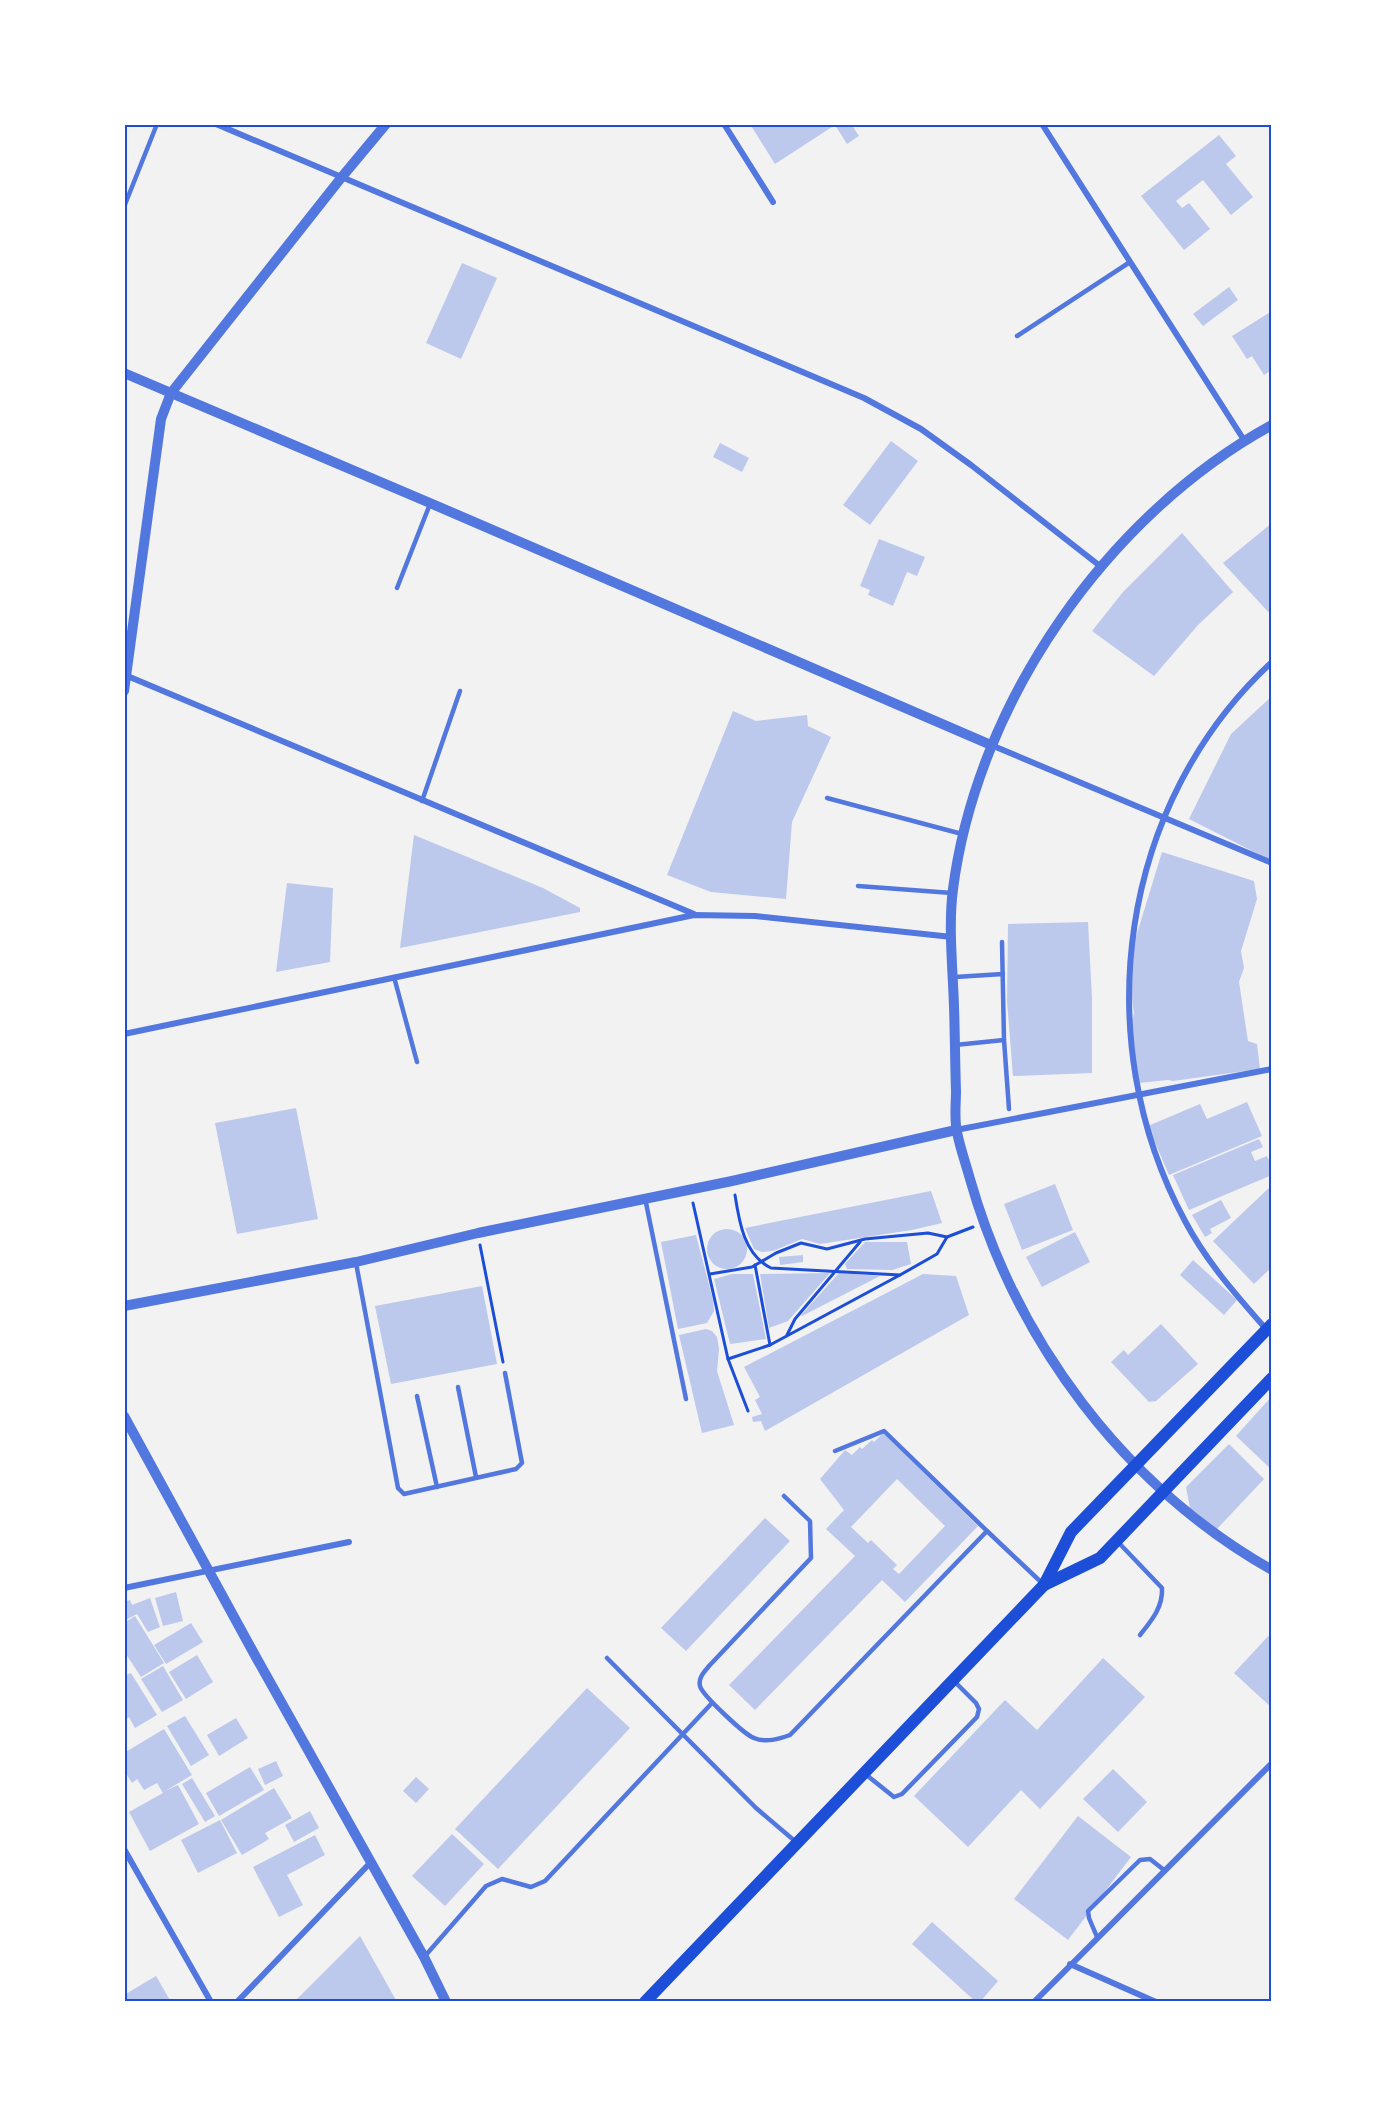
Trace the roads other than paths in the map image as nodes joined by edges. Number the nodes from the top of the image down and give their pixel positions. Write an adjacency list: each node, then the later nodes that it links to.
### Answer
1 (157, 124): 8 (lane)
2 (216, 124): 6 (street)
3 (386, 124): 6 (street)
4 (724, 124): 7 (street)
5 (1042, 124): 9 (street)
6 (341, 178): 12 (street); 16 (street)
7 (773, 202)
8 (124, 207)
9 (1130, 262): 10 (lane); 14 (street)
10 (1017, 336)
11 (124, 373): 12 (street)
12 (171, 393): 15 (street); 19 (street)
13 (1272, 425): 14 (street)
14 (1244, 440): 16 (street)
15 (430, 503): 17 (lane); 22 (street)
16 (1100, 566): 22 (street)
17 (397, 588)
18 (1272, 662): 25 (street)
19 (125, 675): 20 (street); 24 (street)
20 (124, 691)
21 (460, 691): 24 (lane)
22 (991, 745): 25 (street); 26 (street)
23 (827, 798): 26 (lane)
24 (422, 801): 30 (street)
25 (1164, 818): 27 (street); 41 (street)
26 (962, 834): 29 (street)
27 (1272, 863)
28 (858, 886): 29 (lane)
29 (952, 893): 31 (street)
30 (694, 915): 31 (street); 34 (street)
31 (952, 938): 35 (street)
32 (1002, 942): 33 (lane)
33 (1003, 974): 35 (lane); 37 (lane)
34 (394, 977): 36 (street); 39 (lane)
35 (954, 978): 38 (street)
36 (124, 1034)
37 (1004, 1040): 38 (lane); 42 (lane)
38 (955, 1045): 43 (street)
39 (417, 1062)
40 (1272, 1069): 41 (street)
41 (1138, 1095): 43 (street); 47 (street)
42 (1009, 1109)
43 (956, 1130): 44 (street); 55 (street)
44 (645, 1198): 45 (street); 52 (lane)
45 (356, 1262): 46 (street); 57 (lane)
46 (124, 1306)
47 (1269, 1327): 55 (main road)
48 (505, 1373): 56 (lane)
49 (1272, 1378): 58 (main road)
50 (458, 1387): 56 (lane)
51 (417, 1396): 57 (lane)
52 (686, 1399)
53 (124, 1416): 64 (street)
54 (835, 1451): 60 (lane)
55 (1135, 1465): 58 (street); 65 (main road)
56 (476, 1477): 57 (lane)
57 (437, 1487)
58 (1163, 1491): 61 (main road); 63 (street)
59 (784, 1496): 70 (lane)
60 (987, 1531): 65 (lane); 70 (lane)
61 (1116, 1540): 65 (main road); 67 (lane)
62 (349, 1542): 64 (street)
63 (1272, 1570)
64 (208, 1571): 66 (street); 76 (street)
65 (1044, 1585): 69 (main road)
66 (124, 1588)
67 (1140, 1635)
68 (607, 1658): 71 (lane)
69 (953, 1680): 73 (main road); 73 (lane)
70 (712, 1703): 71 (lane)
71 (683, 1736): 74 (lane); 79 (lane)
72 (1272, 1763): 77 (street)
73 (864, 1773): 74 (main road)
74 (797, 1843): 84 (main road)
75 (124, 1849): 81 (street)
76 (371, 1862): 79 (street); 82 (street)
77 (1164, 1870): 78 (street); 78 (lane)
78 (1097, 1937): 80 (street)
79 (424, 1957): 83 (street)
80 (1070, 1964): 85 (street); 86 (street)
81 (211, 2001)
82 (237, 2001)
83 (446, 2001)
84 (645, 2001)
85 (1034, 2001)
86 (1156, 2001)

